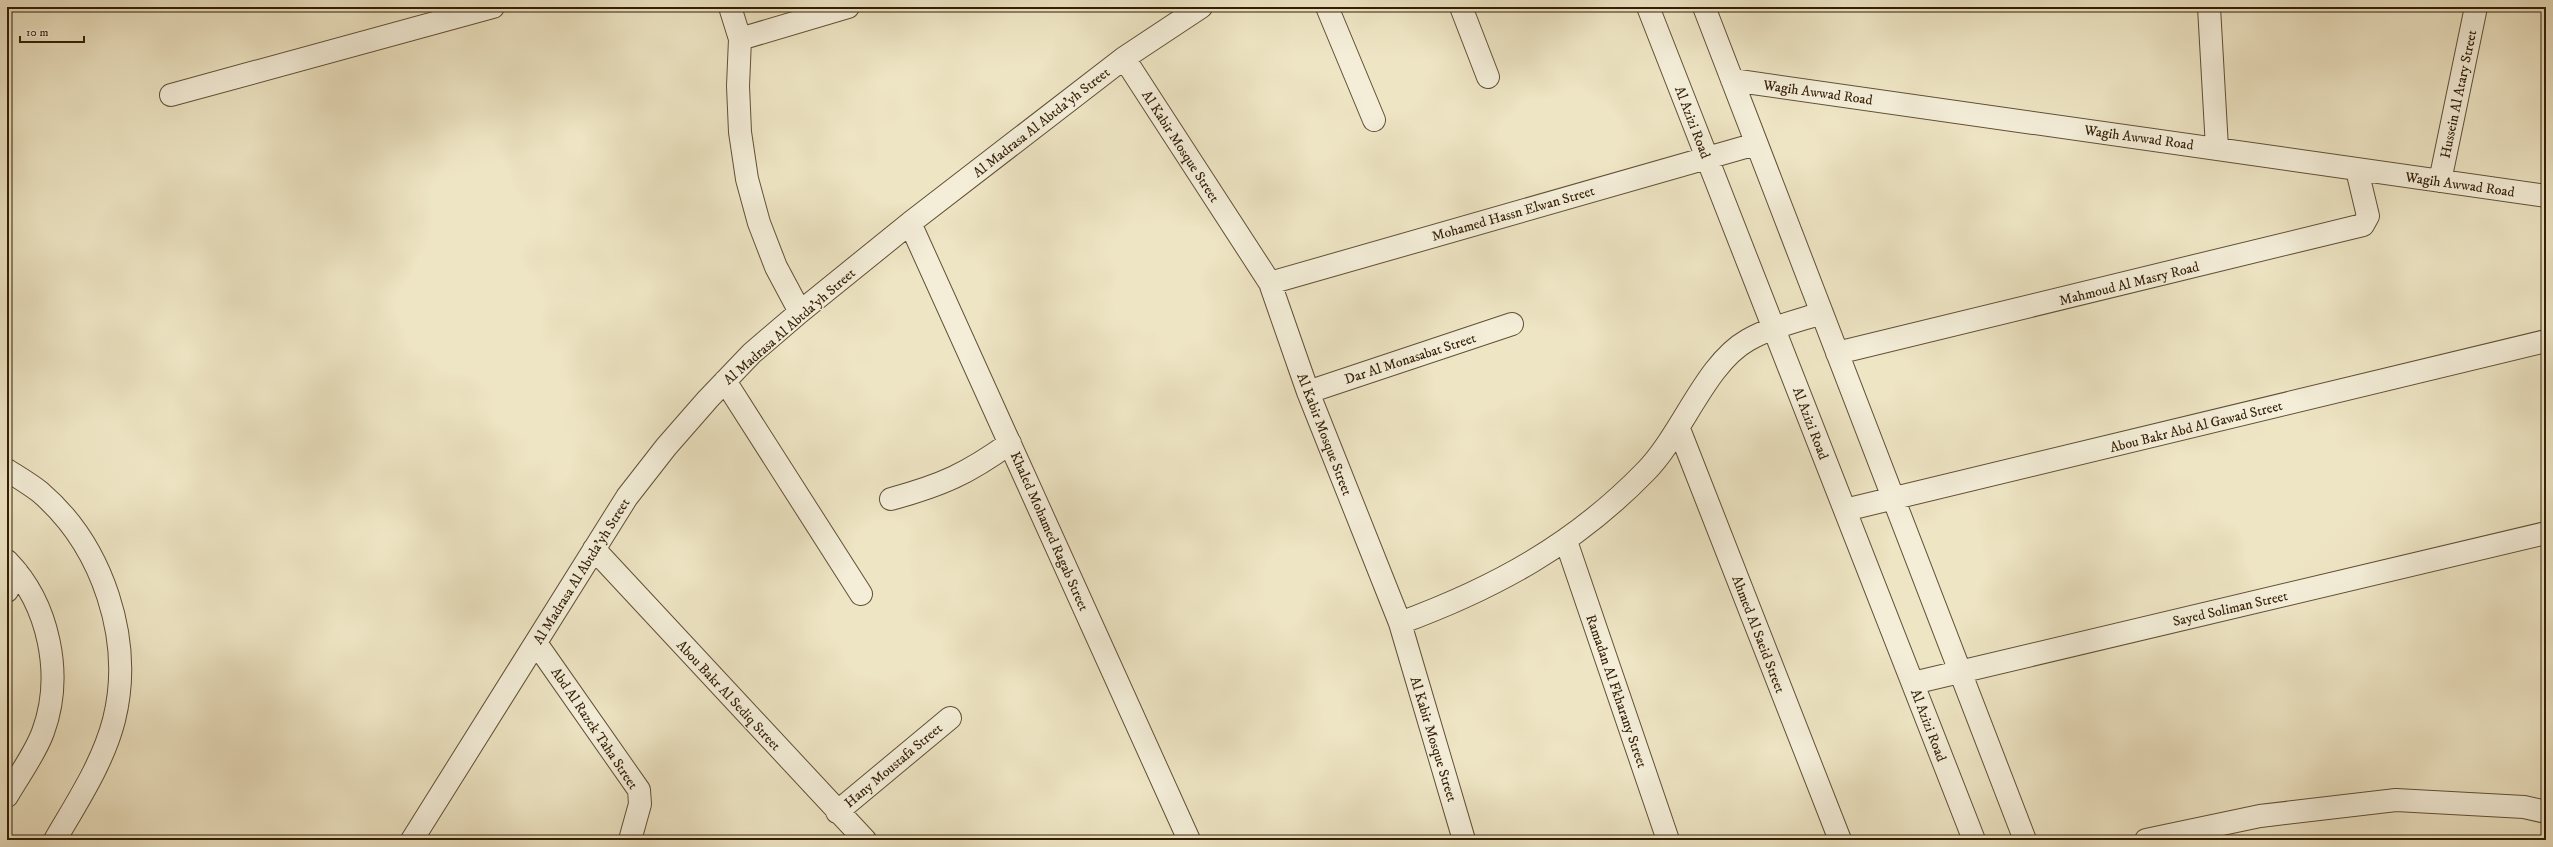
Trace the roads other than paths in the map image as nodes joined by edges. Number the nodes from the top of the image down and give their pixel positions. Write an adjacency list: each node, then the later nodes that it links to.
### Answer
1 (493, 7): 15 (street)
2 (730, 7): 11 (street)
3 (848, 7): 11 (street)
4 (1201, 7): 12 (street, Al Madrasa Al Abtda'yh Street)
5 (1327, 7): 16 (street)
6 (1461, 7): 13 (street)
7 (1648, 7): 19 (street, Al Azizi Road)
8 (1704, 7): 14 (street)
9 (2209, 7): 18 (street)
10 (2476, 7): 21 (street, Hussein Al Atary Street)
11 (740, 39): 25 (street)
12 (1124, 58): 23 (street, Al Madrasa Al Abtda'yh Street); 24 (street, Al Kabir Mosque Street)
13 (1488, 77)
14 (1732, 80): 17 (street); 18 (street, Wagih Awwad Road)
15 (171, 95)
16 (1374, 120)
17 (1756, 144): 19 (street, Mohamed Hassn Elwan Street); 26 (street)
18 (2217, 148): 20 (street, Wagih Awwad Road)
19 (1707, 158): 24 (street, Mohamed Hassn Elwan Street); 28 (street, Al Azizi Road)
20 (2357, 170): 21 (street, Wagih Awwad Road); 30 (street, Mahmoud Al Masry Road)
21 (2440, 181): 22 (street, Wagih Awwad Road)
22 (2546, 196)
23 (910, 222): 25 (street, Al Madrasa Al Abtda'yh Street); 34 (street, Khaled Mohamed Ragab Street)
24 (1270, 283): 32 (street, Al Kabir Mosque Street)
25 (800, 312): 31 (street, Al Madrasa Al Abtda'yh Street)
26 (1822, 313): 28 (street); 30 (street)
27 (1512, 324): 32 (street, Dar Al Monasabat Street)
28 (1774, 328): 33 (street); 38 (street, Al Azizi Road)
29 (2546, 341): 37 (street, Abou Bakr Abd Al Gawad Street)
30 (1837, 353): 37 (street)
31 (724, 381): 41 (street, Al Madrasa Al Abtda'yh Street); 44 (street)
32 (1308, 392): 45 (street, Al Kabir Mosque Street)
33 (1679, 429): 40 (street); 60 (street, Ahmed Al Saeid Street)
34 (1010, 443): 36 (street); 57 (street, Khaled Mohamed Ragab Street)
35 (7, 470): 53 (street)
36 (891, 499)
37 (1893, 499): 38 (street, Abou Bakr Abd Al Gawad Street); 47 (street)
38 (1845, 510): 48 (street, Al Azizi Road)
39 (2546, 533): 47 (street, Sayed Soliman Street)
40 (1566, 541): 45 (street); 59 (street, Ramadan Al Fkharany Street)
41 (594, 548): 46 (street, Al Madrasa Al Abtda'yh Street); 51 (street, Abou Bakr Al Sediq Street)
42 (12, 566): 43 (street); 50 (street)
43 (7, 591)
44 (861, 594)
45 (1400, 623): 58 (street, Al Kabir Mosque Street)
46 (536, 643): 54 (street, Al Madrasa Al Abtda'yh Street); 55 (street, Abd Al Razek Taha Street)
47 (1962, 671): 48 (street, Sayed Soliman Street); 62 (street)
48 (1913, 683): 61 (street, Al Azizi Road)
49 (950, 718): 51 (street, Hany Moustafa Street)
50 (7, 796)
51 (837, 812): 56 (street, Abou Bakr Al Sediq Street)
52 (2546, 812): 63 (street)
53 (55, 840)
54 (412, 840)
55 (630, 840)
56 (865, 840)
57 (1190, 840)
58 (1464, 840)
59 (1668, 840)
60 (1840, 840)
61 (1974, 840)
62 (2025, 840)
63 (2146, 840)

